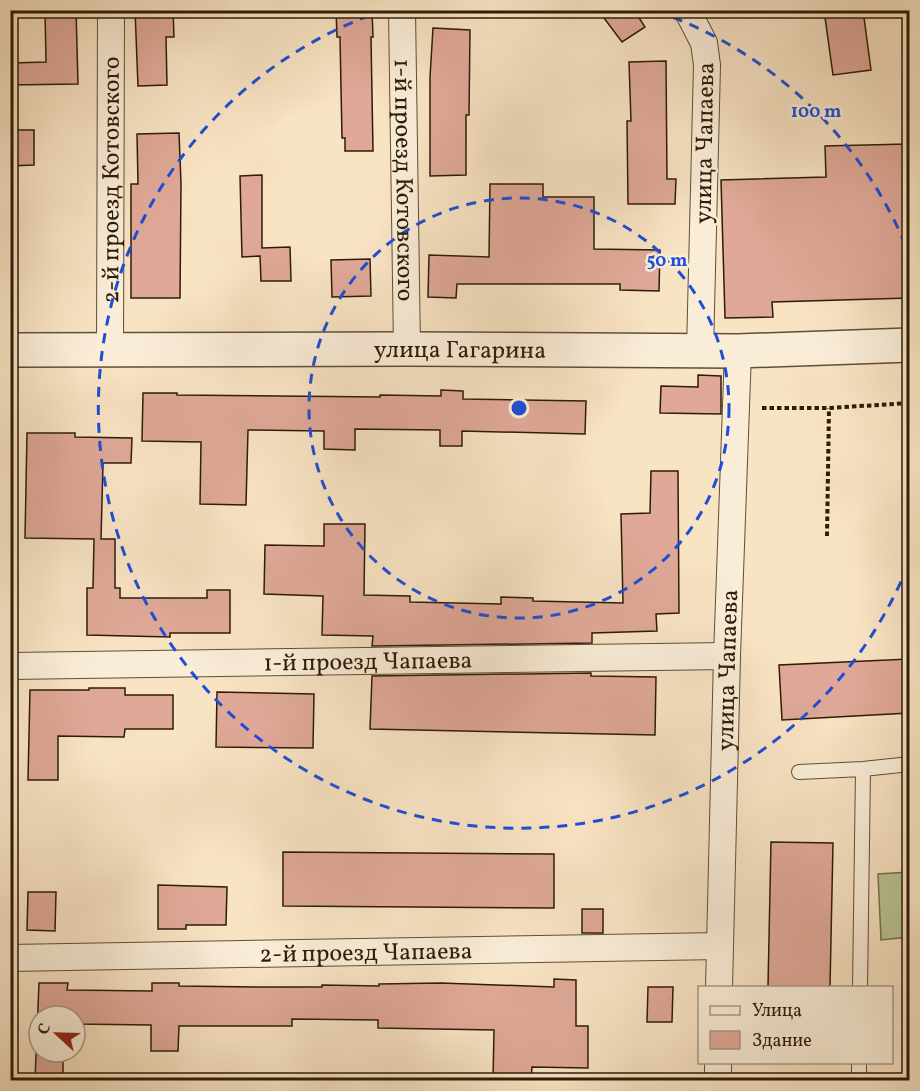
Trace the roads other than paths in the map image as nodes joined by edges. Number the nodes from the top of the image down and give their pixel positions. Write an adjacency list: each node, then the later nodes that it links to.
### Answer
1 (111, 10): 7 (street, 2-й проезд Котовского)
2 (402, 10): 5 (street, 1-й проезд Котовского)
3 (687, 10): 8 (street, улица Чапаева)
4 (909, 345): 9 (street, улица Гагарина)
5 (407, 348): 7 (street, улица Гагарина); 8 (street, улица Гагарина)
6 (10, 350): 7 (street, улица Гагарина)
7 (110, 350)
8 (700, 351): 9 (street, улица Гагарина)
9 (738, 351): 10 (street, улица Чапаева)
10 (727, 656): 11 (street, 1-й проезд Чапаева); 15 (street, улица Чапаева)
11 (10, 666)
12 (909, 764): 13 (lane)
13 (863, 769): 14 (lane); 18 (lane)
14 (799, 772)
15 (720, 946): 16 (street, 2-й проезд Чапаева); 17 (street, улица Чапаева)
16 (10, 958)
17 (719, 986)
18 (860, 986)
19 (718, 1064): 21 (street)
20 (859, 1064): 22 (lane)
21 (718, 1080)
22 (859, 1080)

